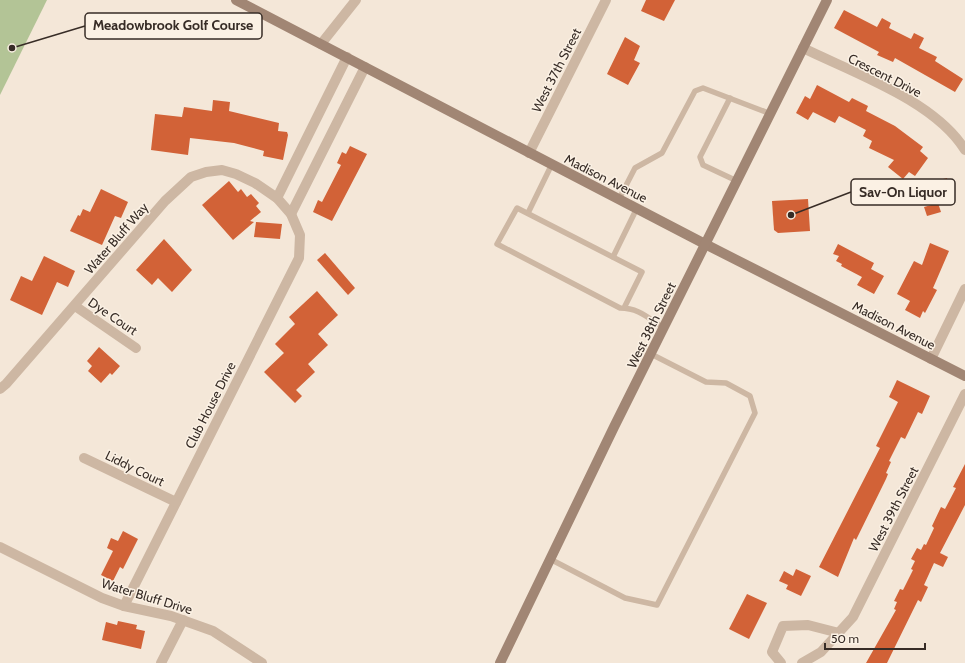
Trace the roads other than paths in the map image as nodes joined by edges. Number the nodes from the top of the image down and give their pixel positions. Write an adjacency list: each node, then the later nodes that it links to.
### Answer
1 (236, 0): 5 (street, Madison Avenue)
2 (356, 0): 5 (street)
3 (606, 0): 12 (street, West 37th Street)
4 (827, 0): 6 (street, West 38th Street)
5 (321, 44): 7 (street, Madison Avenue)
6 (803, 48): 10 (street, West 38th Street); 11 (street, Crescent Drive)
7 (347, 57): 8 (street, Madison Avenue); 15 (street)
8 (366, 67): 12 (street, Madison Avenue); 19 (street)
9 (730, 98): 10 (lane); 14 (lane); 16 (lane)
10 (770, 114): 14 (street, West 38th Street)
11 (965, 150)
12 (529, 153): 13 (street, Madison Avenue)
13 (552, 164): 16 (street, Madison Avenue); 18 (lane)
14 (737, 181): 20 (street, West 38th Street)
15 (277, 198): 19 (street, Club House Drive); 23 (street, Water Bluff Way)
16 (619, 199): 17 (street, Madison Avenue)
17 (637, 208): 20 (street, Madison Avenue); 21 (lane)
18 (528, 213): 21 (lane); 24 (lane)
19 (291, 214): 33 (street, Club House Drive)
20 (706, 244): 25 (street, West 38th Street); 28 (street, Madison Avenue)
21 (613, 257): 24 (lane)
22 (965, 289): 28 (street)
23 (75, 306): 26 (street, Dye Court); 30 (street, Water Bluff Way)
24 (624, 308): 25 (lane)
25 (664, 328): 27 (street, West 38th Street)
26 (136, 348)
27 (651, 354): 35 (street, West 38th Street); 35 (lane)
28 (931, 359): 29 (street, Madison Avenue)
29 (965, 376)
30 (0, 389)
31 (965, 394): 38 (street, West 39th Street)
32 (84, 458): 33 (street, Liddy Court)
33 (176, 502): 36 (street, Club House Drive)
34 (0, 547): 36 (street, Water Bluff Drive)
35 (550, 559): 41 (street, West 38th Street)
36 (124, 606): 37 (street, Water Bluff Drive)
37 (183, 620): 39 (street); 40 (street, Water Bluff Drive)
38 (838, 633): 42 (street); 43 (street, West 39th Street)
39 (161, 663)
40 (262, 663)
41 (500, 663)
42 (781, 663)
43 (802, 663)

